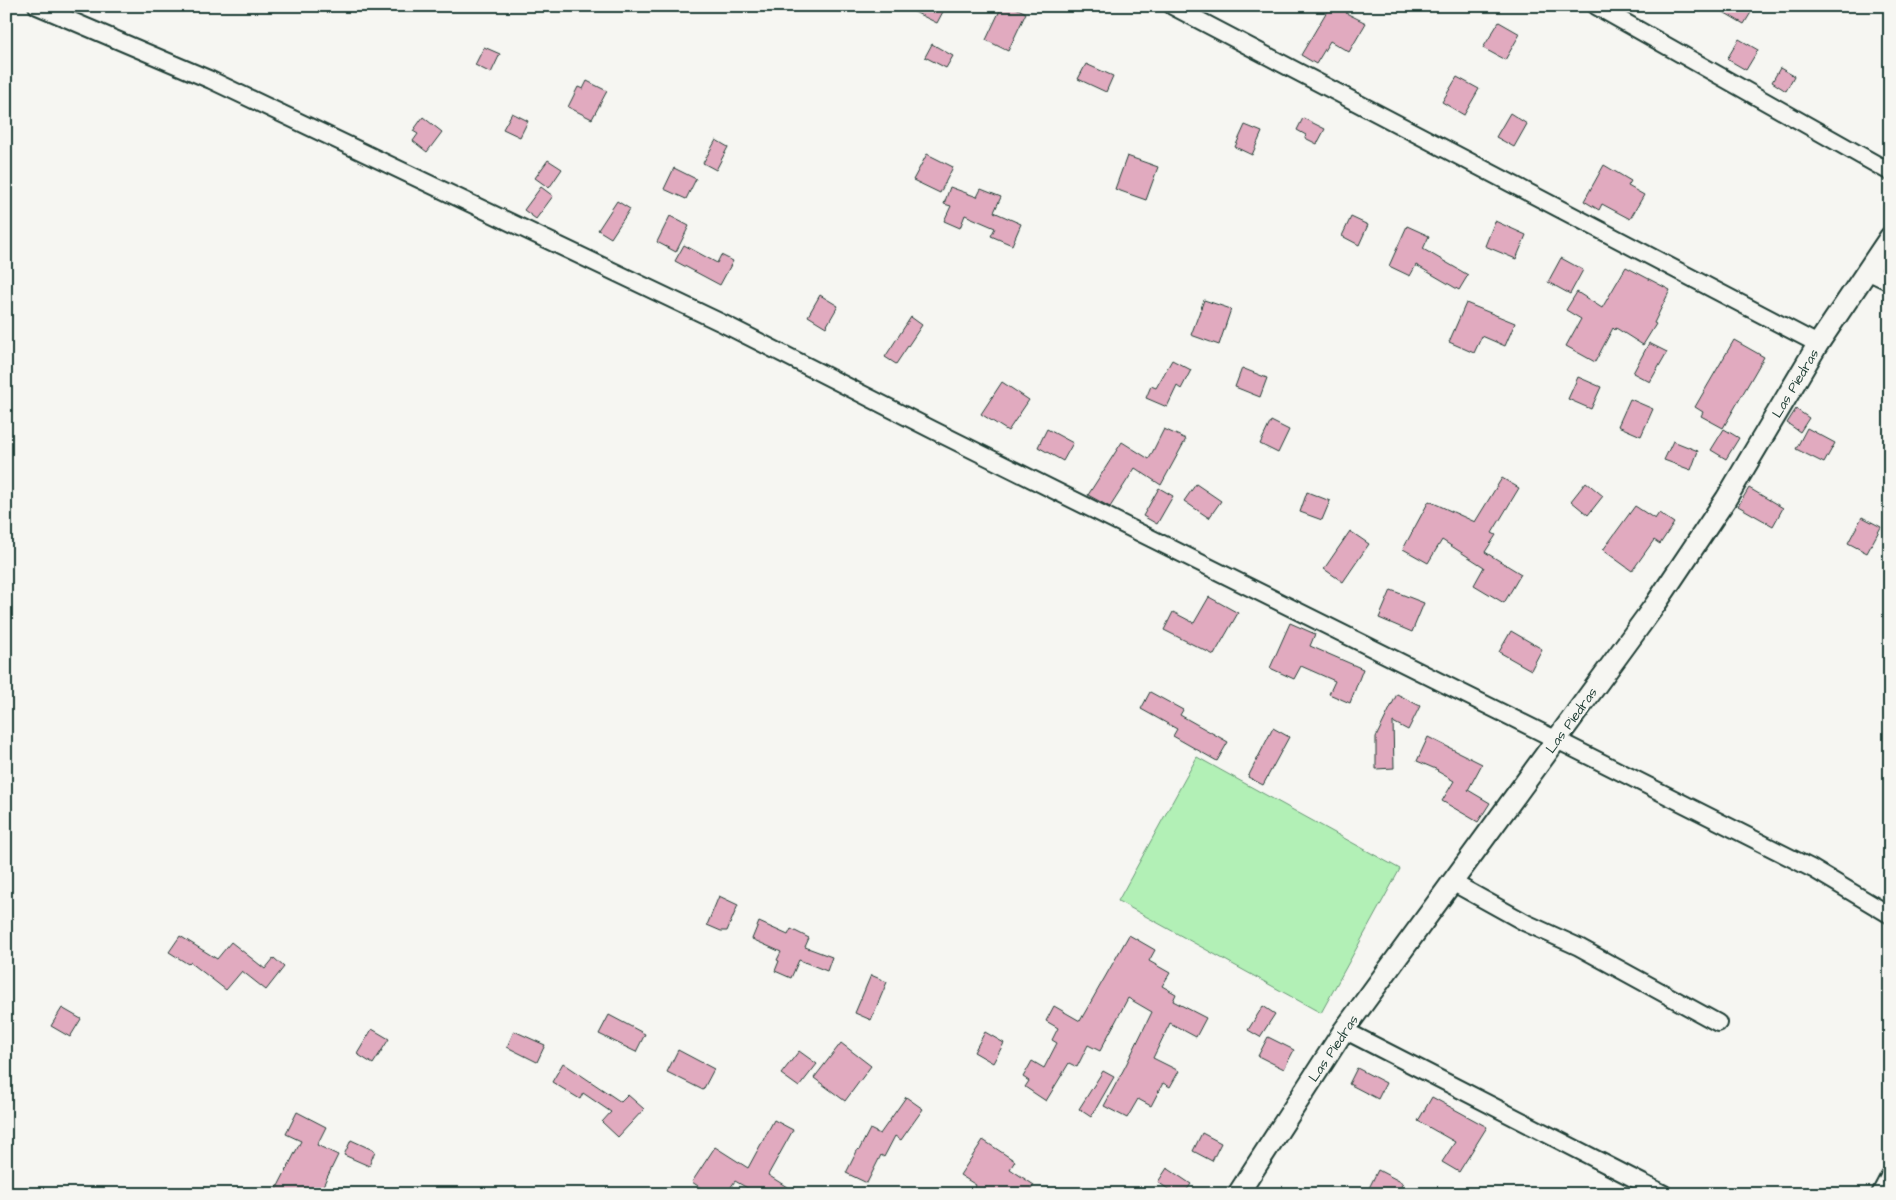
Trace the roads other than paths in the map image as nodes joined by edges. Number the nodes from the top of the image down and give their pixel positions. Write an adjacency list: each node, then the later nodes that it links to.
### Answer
1 (36, 6): 9 (street)
2 (1172, 6): 8 (street)
3 (1596, 6): 4 (street)
4 (1890, 172)
5 (1890, 237): 6 (street, Las Piedras)
6 (1868, 271): 7 (street); 8 (street, Las Piedras)
7 (1890, 282)
8 (1818, 344): 9 (street, Las Piedras)
9 (1557, 740): 10 (street, Las Piedras); 11 (street)
10 (1452, 882): 12 (street); 13 (street, Las Piedras)
11 (1890, 914)
12 (1718, 1023)
13 (1344, 1030): 15 (street, Las Piedras); 16 (street)
14 (1890, 1175): 17 (street)
15 (1238, 1194)
16 (1664, 1194)
17 (1880, 1194)

